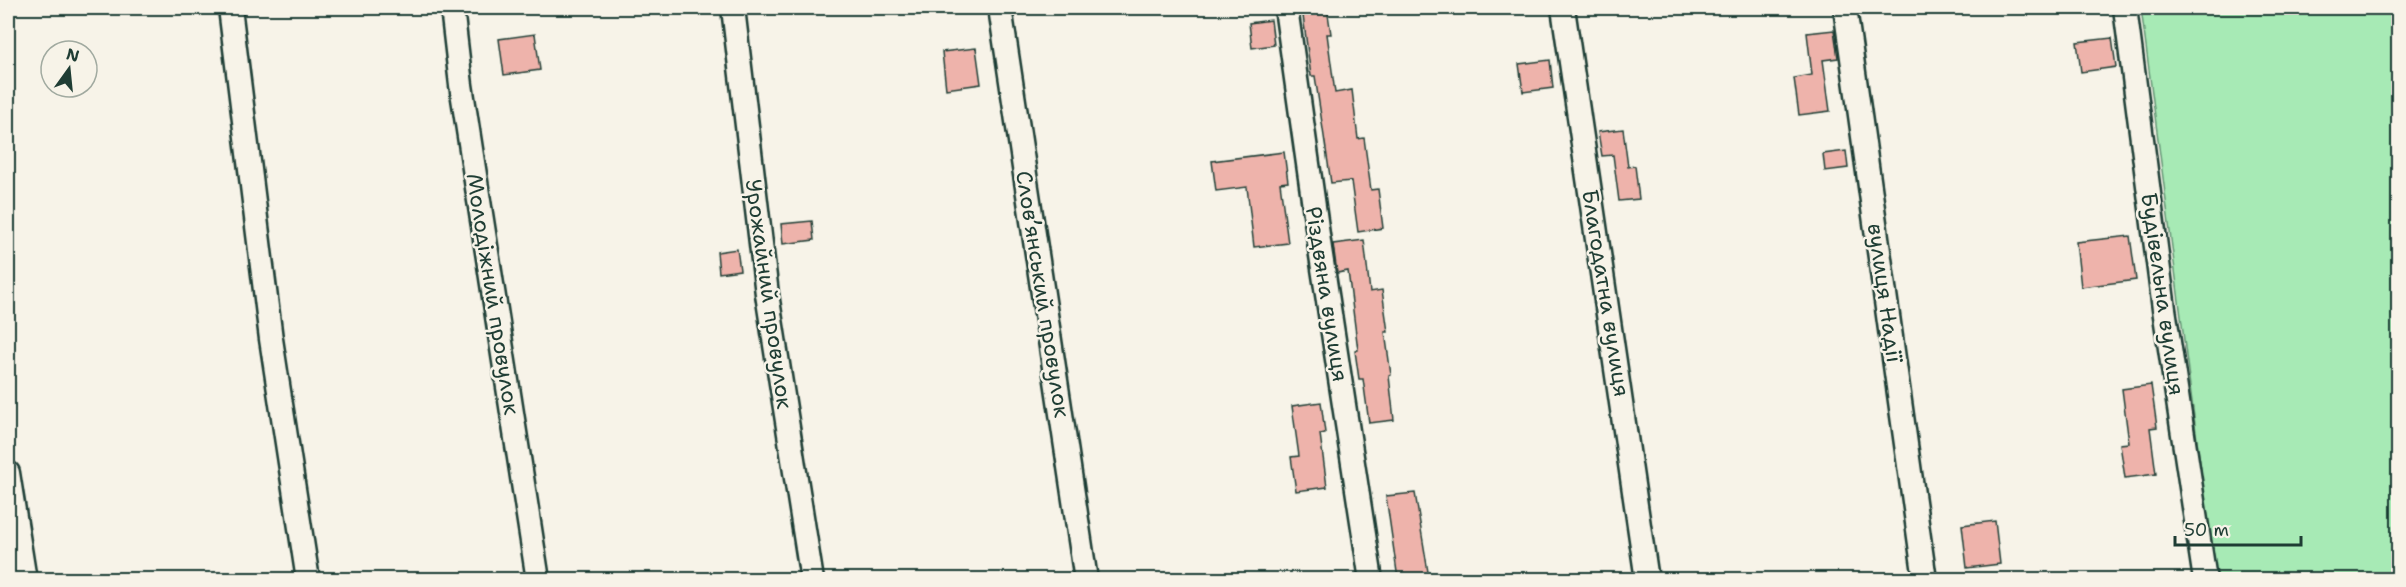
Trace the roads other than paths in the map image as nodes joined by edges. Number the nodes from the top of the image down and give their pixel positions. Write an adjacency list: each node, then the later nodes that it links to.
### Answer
1 (230, 8): 11 (street)
2 (452, 8): 12 (street, Молодіжний провулок)
3 (733, 8): 13 (street, Урожайний провулок)
4 (1000, 8): 14 (street, Словʼянський провулок)
5 (1286, 8): 15 (street, Різдвяна вулиця)
6 (1563, 8): 16 (street, Благодатна вулиця)
7 (1845, 8): 17 (street, вулиця Надії)
8 (2125, 8): 18 (street, Будівельна вулиця)
9 (8, 473): 10 (street)
10 (25, 579)
11 (308, 579)
12 (538, 579)
13 (812, 579)
14 (1086, 579)
15 (1371, 579)
16 (1647, 579)
17 (1925, 579)
18 (2205, 579)

